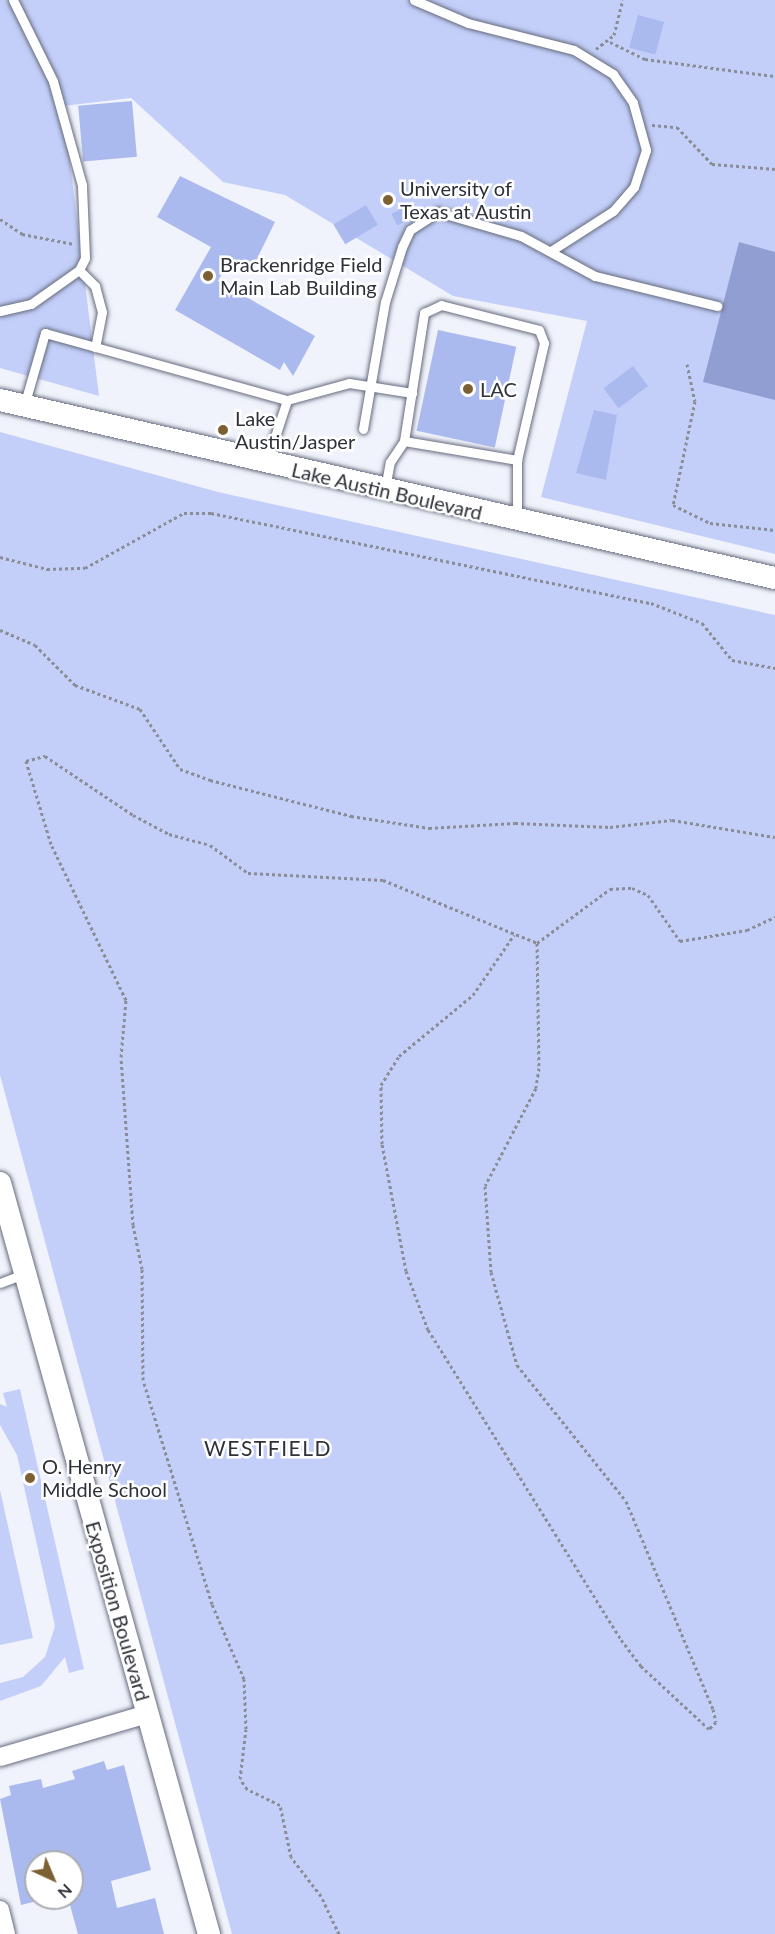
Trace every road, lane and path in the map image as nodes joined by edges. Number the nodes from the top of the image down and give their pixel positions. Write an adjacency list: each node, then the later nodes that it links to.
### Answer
1 (14, 0): 10 (lane)
2 (414, 0): 5 (lane)
3 (623, 0): 4 (path)
4 (610, 42): 5 (path); 6 (path)
5 (574, 50): 7 (lane)
6 (775, 75)
7 (641, 124): 8 (path); 11 (lane)
8 (775, 169)
9 (0, 219): 10 (path)
10 (84, 246): 12 (lane)
11 (551, 251): 13 (lane); 17 (lane)
12 (79, 270): 14 (lane); 15 (lane)
13 (717, 306)
14 (0, 311)
15 (95, 347): 20 (lane); 21 (lane)
16 (687, 364): 28 (path)
17 (370, 386): 18 (lane); 20 (lane); 22 (lane)
18 (412, 393): 23 (lane); 24 (lane)
19 (0, 400): 21 (street, Lake Austin Boulevard)
20 (287, 400): 25 (lane)
21 (24, 406): 25 (street, Lake Austin Boulevard)
22 (363, 429)
23 (404, 441): 24 (lane); 26 (lane)
24 (517, 460): 27 (lane)
25 (266, 463): 26 (street, Lake Austin Boulevard)
26 (384, 490): 27 (street, Lake Austin Boulevard)
27 (517, 520): 30 (street, Lake Austin Boulevard)
28 (775, 530)
29 (0, 557): 32 (path)
30 (775, 578)
31 (0, 630): 33 (path)
32 (775, 668)
33 (775, 837)
34 (775, 917): 36 (path)
35 (514, 935): 36 (path); 36 (path); 45 (path)
36 (537, 943)
37 (0, 1183): 38 (street, Exposition Boulevard)
38 (23, 1274): 39 (lane); 40 (street, Exposition Boulevard)
39 (0, 1283)
40 (147, 1714): 41 (street); 44 (street, Exposition Boulevard)
41 (0, 1757)
42 (0, 1910): 43 (street)
43 (6, 1934)
44 (209, 1934)
45 (339, 1934)

